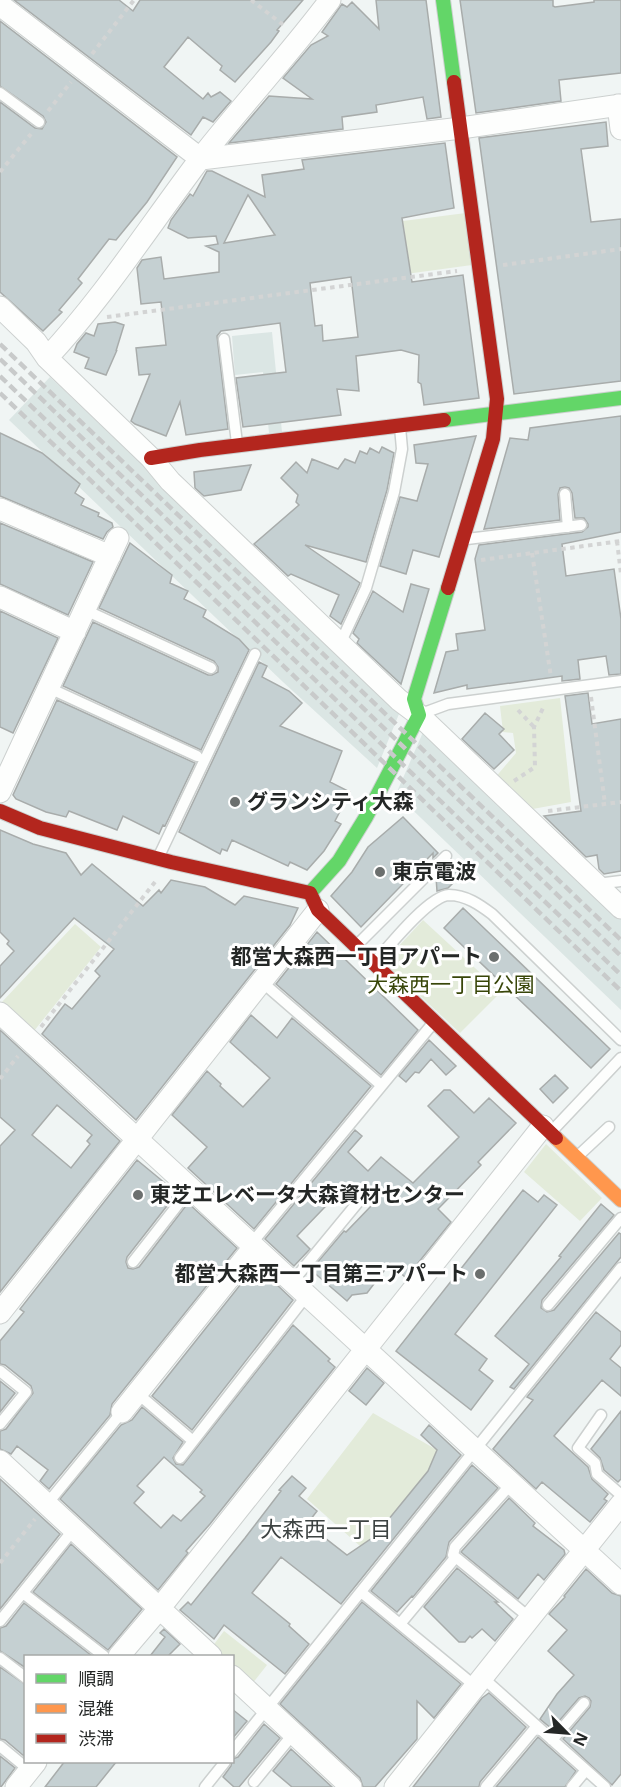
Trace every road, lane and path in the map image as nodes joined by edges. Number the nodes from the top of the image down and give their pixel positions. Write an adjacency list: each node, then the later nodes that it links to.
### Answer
1 (134, 0): 7 (path)
2 (251, 0): 6 (path)
3 (330, 0): 6 (street)
4 (443, 0): 11 (street)
5 (0, 5): 7 (street)
6 (302, 38): 13 (street)
7 (82, 68): 10 (path); 13 (street)
8 (0, 93): 10 (lane)
9 (620, 105): 11 (street); 12 (street)
10 (39, 122): 14 (path)
11 (461, 128): 13 (street); 16 (street)
12 (621, 129)
13 (201, 159): 18 (street)
14 (0, 172)
15 (621, 249): 16 (path)
16 (478, 268): 18 (path); 23 (street)
17 (0, 307): 20 (street)
18 (80, 321): 20 (street)
19 (224, 339): 25 (lane)
20 (47, 358): 26 (street)
21 (621, 398): 23 (street)
22 (391, 413): 24 (lane)
23 (496, 415): 24 (street); 31 (street)
24 (400, 427): 25 (street); 39 (lane)
25 (238, 446): 26 (street)
26 (151, 458): 39 (street)
27 (565, 494): 30 (lane)
28 (0, 509): 37 (street)
29 (581, 525): 30 (lane)
30 (568, 526): 31 (lane)
31 (463, 540): 34 (street)
32 (619, 541): 33 (path); 35 (path)
33 (532, 553): 34 (path); 45 (path)
34 (456, 563): 46 (street)
35 (621, 573)
36 (0, 597): 38 (street)
37 (85, 610): 38 (street); 41 (lane)
38 (75, 632): 44 (street)
39 (340, 644): 46 (street)
40 (255, 654): 55 (lane)
41 (211, 668)
42 (621, 681): 43 (lane)
43 (590, 685): 45 (lane); 51 (path)
44 (49, 688): 47 (lane); 49 (street)
45 (553, 690): 46 (lane); 48 (path)
46 (419, 715): 48 (street); 58 (street)
47 (197, 756)
48 (499, 791): 53 (street)
49 (0, 792)
50 (621, 802): 51 (path)
51 (605, 804): 53 (path)
52 (0, 811): 55 (street)
53 (523, 814): 57 (street)
54 (446, 856): 60 (lane)
55 (164, 860): 58 (street); 66 (path)
56 (621, 881): 57 (lane)
57 (597, 884): 59 (street)
58 (314, 902): 60 (street); 62 (street)
59 (621, 908)
60 (356, 946): 61 (street)
61 (374, 964): 64 (street); 65 (lane)
62 (262, 982): 69 (lane); 72 (street)
63 (0, 1013): 66 (street)
64 (434, 1021): 69 (lane); 71 (street)
65 (621, 1040)
66 (30, 1041): 68 (path); 72 (street)
67 (621, 1058): 71 (lane)
68 (0, 1079)
69 (381, 1085): 78 (lane)
70 (609, 1127): 73 (lane)
71 (547, 1129): 73 (street); 84 (street)
72 (137, 1141): 74 (street); 83 (street)
73 (576, 1158): 75 (street)
74 (190, 1189): 78 (street); 79 (lane)
75 (621, 1200)
76 (359, 1201): 81 (lane)
77 (621, 1218): 82 (lane)
78 (253, 1245): 81 (street); 86 (street)
79 (133, 1262)
80 (621, 1268): 91 (lane)
81 (300, 1288): 84 (street); 90 (lane)
82 (548, 1305)
83 (0, 1313)
84 (366, 1348): 91 (street); 105 (street)
85 (0, 1371): 89 (lane)
86 (137, 1393): 87 (street); 90 (lane)
87 (122, 1412): 96 (lane)
88 (601, 1415): 95 (lane)
89 (0, 1424)
90 (193, 1441): 92 (lane)
91 (475, 1449): 94 (street); 103 (lane)
92 (180, 1458)
93 (0, 1461): 96 (street)
94 (512, 1483): 99 (street); 100 (lane)
95 (621, 1495)
96 (47, 1504): 98 (street); 101 (path)
97 (621, 1504): 99 (street)
98 (74, 1529): 104 (lane); 105 (street)
99 (585, 1551): 102 (street); 106 (street)
100 (455, 1558): 106 (lane); 108 (lane)
101 (0, 1563)
102 (621, 1584)
103 (361, 1592): 108 (lane); 117 (lane)
104 (23, 1593): 107 (lane); 109 (lane)
105 (159, 1609): 110 (street); 111 (street)
106 (530, 1618): 115 (street)
107 (0, 1621)
108 (400, 1624): 115 (lane)
109 (103, 1655)
110 (120, 1655)
111 (210, 1655)
112 (0, 1658): 113 (lane)
113 (24, 1676)
114 (234, 1678): 117 (street)
115 (479, 1682): 118 (lane); 131 (street)
116 (584, 1703): 120 (lane)
117 (268, 1708): 119 (street); 122 (lane)
118 (537, 1726): 120 (lane); 132 (lane)
119 (294, 1733): 127 (lane); 130 (street)
120 (552, 1740): 126 (lane)
121 (0, 1746): 123 (lane)
122 (234, 1750)
123 (24, 1761)
124 (223, 1763): 129 (lane)
125 (32, 1766): 128 (street)
126 (586, 1770): 133 (lane); 134 (lane)
127 (254, 1782)
128 (16, 1787)
129 (205, 1787)
130 (351, 1787)
131 (395, 1787)
132 (486, 1787)
133 (572, 1787)
134 (605, 1787)

